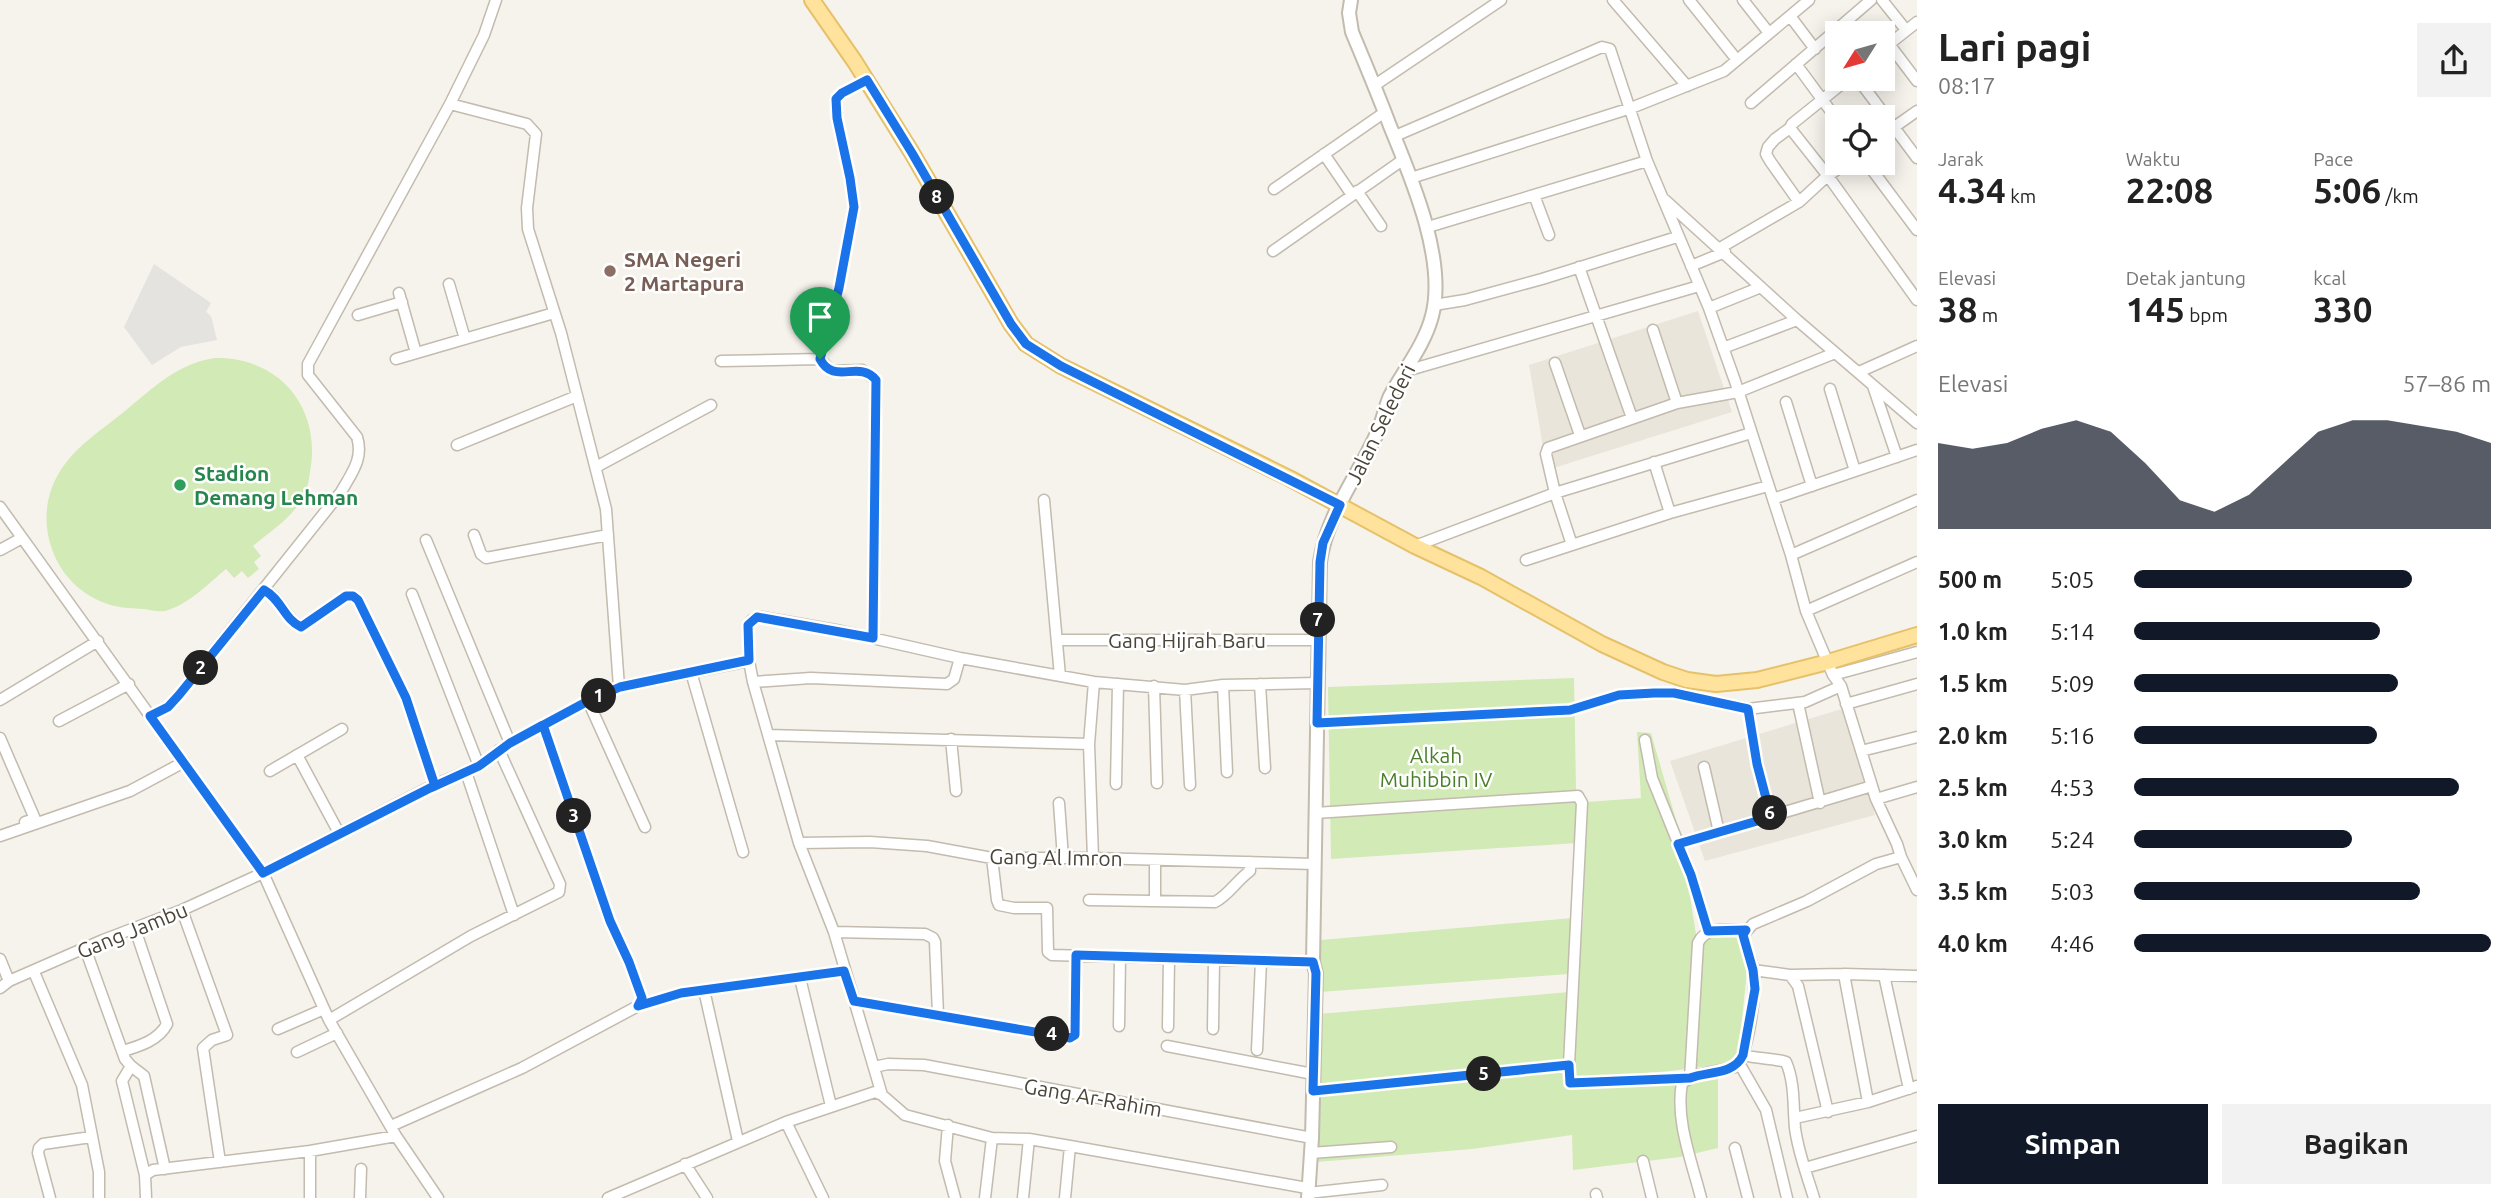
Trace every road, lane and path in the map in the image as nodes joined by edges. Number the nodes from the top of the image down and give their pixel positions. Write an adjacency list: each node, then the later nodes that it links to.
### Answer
1 (496, 0): 27 (street)
2 (812, 0): 20 (main road)
3 (1351, 0): 22 (street, Jalan Selederi)
4 (1501, 0): 22 (street)
5 (1613, 0): 23 (street)
6 (1689, 0): 18 (street)
7 (1744, 0): 14 (street)
8 (1871, 0): 16 (street)
9 (1882, 0): 13 (street)
10 (1802, 2): 11 (street)
11 (1790, 16): 14 (street); 16 (street)
12 (1917, 22): 13 (street)
13 (1906, 30): 15 (street)
14 (1769, 33): 18 (street)
15 (1895, 39)
16 (1815, 49): 19 (street)
17 (1895, 57): 21 (street)
18 (1737, 60): 23 (street)
19 (1796, 64): 25 (street); 26 (street)
20 (867, 80): 74 (street); 102 (main road)
21 (1917, 81)
22 (1375, 85): 31 (street, Jalan Selederi)
23 (1687, 86): 29 (street)
24 (1833, 91): 25 (street)
25 (1823, 99): 28 (street); 33 (street)
26 (1751, 103)
27 (450, 104): 63 (street); 115 (street)
28 (1827, 105)
29 (1631, 108): 35 (street); 39 (street); 42 (street)
30 (1917, 110): 32 (street)
31 (1385, 111): 35 (street, Jalan Selederi); 36 (street)
32 (1895, 126)
33 (1790, 128): 41 (street); 47 (street)
34 (1895, 128): 37 (street)
35 (1395, 136): 38 (street, Jalan Selederi)
36 (1324, 154): 43 (street); 44 (street)
37 (1917, 158)
38 (1404, 159): 42 (street, Jalan Selederi); 44 (street)
39 (1647, 160): 45 (street); 46 (street)
40 (1876, 175): 50 (street)
41 (1828, 176): 47 (street); 60 (street)
42 (1411, 178): 49 (street, Jalan Selederi)
43 (1274, 190)
44 (1355, 193): 48 (street); 54 (street)
45 (1534, 195): 49 (street); 51 (street)
46 (1665, 200): 52 (street); 53 (street)
47 (1799, 202): 53 (street)
48 (1381, 226)
49 (1428, 228): 61 (street, Jalan Selederi)
50 (1917, 230)
51 (1549, 236)
52 (1677, 237): 55 (street); 56 (street)
53 (1722, 250): 55 (street); 59 (street)
54 (1273, 251)
55 (1691, 266): 58 (street)
56 (1579, 267): 61 (street); 65 (street)
57 (449, 284): 68 (street)
58 (1699, 286): 62 (street); 65 (street)
59 (1761, 287): 62 (street); 66 (street)
60 (1917, 300)
61 (1434, 305): 77 (street, Jalan Selederi)
62 (1709, 308): 70 (street)
63 (554, 313): 68 (street); 82 (street)
64 (358, 314): 72 (street)
65 (1597, 316): 77 (street); 86 (street)
66 (1797, 320): 70 (street); 71 (street)
67 (1653, 330): 84 (street)
68 (465, 339): 72 (street)
69 (1917, 346): 78 (street)
70 (1723, 348): 81 (street)
71 (1835, 352): 78 (street); 81 (street)
72 (416, 353): 73 (street)
73 (396, 359)
74 (820, 359): 75 (street); 119 (street)
75 (721, 362)
76 (1555, 363): 89 (street)
77 (1406, 371): 102 (street, Jalan Selederi)
78 (1859, 372): 79 (street)
79 (1873, 386): 87 (street); 92 (street)
80 (1830, 389): 95 (street)
81 (1738, 392): 84 (street); 88 (street)
82 (577, 396): 90 (street); 94 (street)
83 (1786, 402): 97 (street)
84 (1677, 403): 86 (street)
85 (711, 405): 94 (street)
86 (1632, 418): 89 (street)
87 (1917, 423)
88 (1751, 433): 93 (street); 96 (street)
89 (1580, 435): 98 (street)
90 (457, 444)
91 (1917, 450): 92 (street)
92 (1897, 457): 95 (street)
93 (1654, 463): 98 (street); 104 (street)
94 (596, 467): 106 (street)
95 (1855, 471): 97 (street)
96 (1768, 486): 99 (street); 104 (street)
97 (1812, 486): 99 (street)
98 (1555, 493): 109 (street); 110 (street)
99 (1773, 499): 112 (street)
100 (1044, 500): 120 (street)
101 (1917, 500): 112 (street)
102 (1340, 505): 110 (main road); 121 (street, Jalan Selederi)
103 (0, 507): 107 (street)
104 (1670, 513): 109 (street)
105 (474, 535): 106 (street)
106 (608, 536): 139 (street)
107 (22, 538): 111 (street); 122 (street)
108 (426, 540): 156 (street)
109 (1572, 545): 113 (street)
110 (1415, 546): 126 (main road)
111 (0, 550)
112 (1791, 555): 117 (street)
113 (1526, 560)
114 (1917, 562): 117 (street)
115 (264, 590): 146 (street); 171 (street)
116 (412, 594): 162 (street)
117 (1806, 611): 126 (street)
118 (1917, 635): 126 (main road)
119 (873, 638): 124 (street); 125 (street)
120 (1057, 640): 121 (street, Gang Hijrah Baru); 128 (street)
121 (1317, 640): 131 (street, Jalan Selederi)
122 (98, 641): 132 (street); 141 (street)
123 (1917, 652): 126 (street)
124 (960, 658): 128 (street); 129 (street)
125 (749, 660): 127 (street, Gang Jambu); 129 (street)
126 (1830, 668): 138 (street)
127 (691, 673): 139 (street, Gang Jambu); 186 (street)
128 (1060, 676): 130 (street)
129 (753, 682): 151 (street)
130 (1094, 682): 133 (street); 157 (street)
131 (1317, 683): 134 (street); 148 (street, Jalan Selederi)
132 (129, 684): 146 (street); 147 (street)
133 (1118, 684): 137 (street); 169 (street)
134 (1260, 684): 136 (street); 164 (street)
135 (1917, 684): 144 (street)
136 (1223, 685): 140 (street); 167 (street)
137 (1154, 686): 140 (street); 168 (street)
138 (1841, 686): 143 (street); 144 (street)
139 (620, 687): 142 (street, Gang Jambu)
140 (1185, 690): 170 (street)
141 (0, 700)
142 (588, 701): 149 (street, Gang Jambu); 180 (street)
143 (1798, 703): 145 (street); 177 (street)
144 (1846, 704): 159 (street)
145 (1748, 709): 148 (street); 179 (street)
146 (150, 716): 161 (street)
147 (59, 721)
148 (1317, 723): 178 (street, Jalan Selederi)
149 (543, 725): 156 (street, Gang Jambu); 224 (street)
150 (342, 729): 160 (street)
151 (768, 735): 154 (street); 184 (street)
152 (1917, 737): 159 (street)
153 (0, 738): 182 (street)
154 (951, 739): 157 (street); 174 (street)
155 (1645, 740): 185 (street)
156 (510, 743): 158 (street, Gang Jambu)
157 (1089, 744): 189 (street)
158 (499, 750): 162 (street, Gang Jambu); 199 (street)
159 (1861, 751): 172 (street)
160 (297, 755): 165 (street); 183 (street)
161 (184, 762): 182 (street); 194 (street)
162 (479, 766): 166 (street, Gang Jambu)
163 (1704, 767): 181 (street)
164 (1265, 768)
165 (270, 771)
166 (466, 772): 171 (street, Gang Jambu); 199 (street)
167 (1227, 772)
168 (1157, 783)
169 (1116, 784)
170 (1189, 785)
171 (435, 786): 183 (street, Gang Jambu)
172 (1872, 786): 175 (street); 177 (street)
173 (1917, 787): 175 (street)
174 (956, 791)
175 (1876, 799): 187 (street)
176 (1059, 803): 188 (street)
177 (1820, 803): 179 (street)
178 (1315, 813): 193 (street, Jalan Selederi); 238 (street)
179 (1771, 817): 181 (street)
180 (645, 827)
181 (1719, 832): 185 (street)
182 (0, 833)
183 (339, 833): 194 (street, Gang Jambu)
184 (799, 843): 190 (street, Gang Al Imron); 203 (street)
185 (1678, 844): 202 (street)
186 (743, 852)
187 (1901, 857): 195 (street); 201 (street)
188 (1063, 858): 189 (street, Gang Al Imron); 190 (street, Gang Al Imron)
189 (1093, 858): 191 (street, Gang Al Imron)
190 (992, 859): 205 (street)
191 (1155, 860): 192 (street, Gang Al Imron); 197 (street)
192 (1250, 862): 193 (street, Gang Al Imron); 197 (street)
193 (1314, 864): 211 (street, Jalan Selederi)
194 (263, 873): 198 (street, Gang Jambu); 225 (street)
195 (1917, 890)
196 (1089, 900): 197 (street)
197 (1155, 901)
198 (182, 910): 200 (street, Gang Jambu); 265 (street)
199 (514, 915): 227 (street)
200 (135, 929): 204 (street, Gang Jambu); 235 (street)
201 (1746, 930): 202 (street); 212 (street)
202 (1708, 931): 242 (street)
203 (834, 932): 213 (street); 226 (street)
204 (85, 948): 214 (street, Gang Jambu); 235 (street)
205 (1076, 955): 206 (street); 226 (street)
206 (1120, 957): 207 (street); 228 (street)
207 (1169, 958): 209 (street); 229 (street)
208 (0, 959): 220 (street)
209 (1214, 959): 210 (street); 231 (street)
210 (1261, 961): 211 (street); 234 (street)
211 (1313, 962): 241 (street, Jalan Selederi)
212 (1753, 970): 216 (street); 237 (street)
213 (844, 971): 219 (street); 223 (street)
214 (34, 972): 220 (street, Gang Jambu); 254 (street)
215 (1844, 974): 216 (street); 217 (street); 246 (street)
216 (1790, 975): 248 (street)
217 (1884, 975): 218 (street); 243 (street)
218 (1917, 976)
219 (800, 978): 222 (street); 247 (street)
220 (9, 981): 221 (street, Gang Jambu)
221 (0, 988)
222 (704, 990): 224 (street); 258 (street)
223 (854, 1001): 226 (street); 240 (street)
224 (638, 1006): 252 (street)
225 (324, 1009): 227 (street); 230 (street)
226 (938, 1015)
227 (329, 1020): 232 (street)
228 (1119, 1026)
229 (1168, 1027)
230 (278, 1029)
231 (1213, 1029)
232 (337, 1033): 236 (street); 252 (street)
233 (1167, 1046): 241 (street)
234 (1257, 1050)
235 (124, 1051): 239 (street)
236 (297, 1052)
237 (1741, 1059): 242 (street); 249 (street); 289 (street)
238 (1569, 1065): 242 (street); 244 (street)
239 (131, 1066): 268 (street); 270 (street)
240 (874, 1067): 245 (street); 256 (street, Gang Ar-Rahim)
241 (1313, 1074): 244 (street, Jalan Selederi)
242 (1690, 1078): 287 (street)
243 (1913, 1088): 246 (street)
244 (1313, 1091): 256 (street, Jalan Selederi)
245 (882, 1095): 247 (street); 251 (street)
246 (1868, 1102): 248 (street)
247 (831, 1106): 250 (street)
248 (1828, 1112): 249 (street)
249 (1795, 1118): 267 (street)
250 (786, 1122): 258 (street); 281 (street)
251 (948, 1125): 255 (street); 282 (street)
252 (394, 1131): 262 (street); 278 (street)
253 (1917, 1136): 267 (street)
254 (91, 1137): 273 (street); 274 (street)
255 (992, 1138): 257 (street); 283 (street)
256 (1312, 1138): 263 (street, Jalan Selederi)
257 (1029, 1139): 259 (street); 284 (street)
258 (738, 1141): 266 (street)
259 (1070, 1146): 272 (street); 285 (street)
260 (1391, 1147): 263 (street)
261 (1735, 1148): 288 (street)
262 (310, 1151): 265 (street); 276 (street)
263 (1311, 1153): 272 (street, Jalan Selederi)
264 (1643, 1161): 286 (street)
265 (220, 1162): 268 (street)
266 (685, 1164): 279 (street); 280 (street)
267 (1805, 1168): 290 (street)
268 (165, 1169): 270 (street)
269 (361, 1169): 277 (street)
270 (145, 1175): 275 (street)
271 (1382, 1185): 272 (street)
272 (1308, 1193)
273 (50, 1198)
274 (99, 1198)
275 (146, 1198)
276 (310, 1198)
277 (360, 1198)
278 (438, 1198)
279 (608, 1198)
280 (707, 1198)
281 (823, 1198)
282 (955, 1198)
283 (985, 1198)
284 (1023, 1198)
285 (1065, 1198)
286 (1652, 1198)
287 (1701, 1198)
288 (1748, 1198)
289 (1787, 1198)
290 (1814, 1198)

